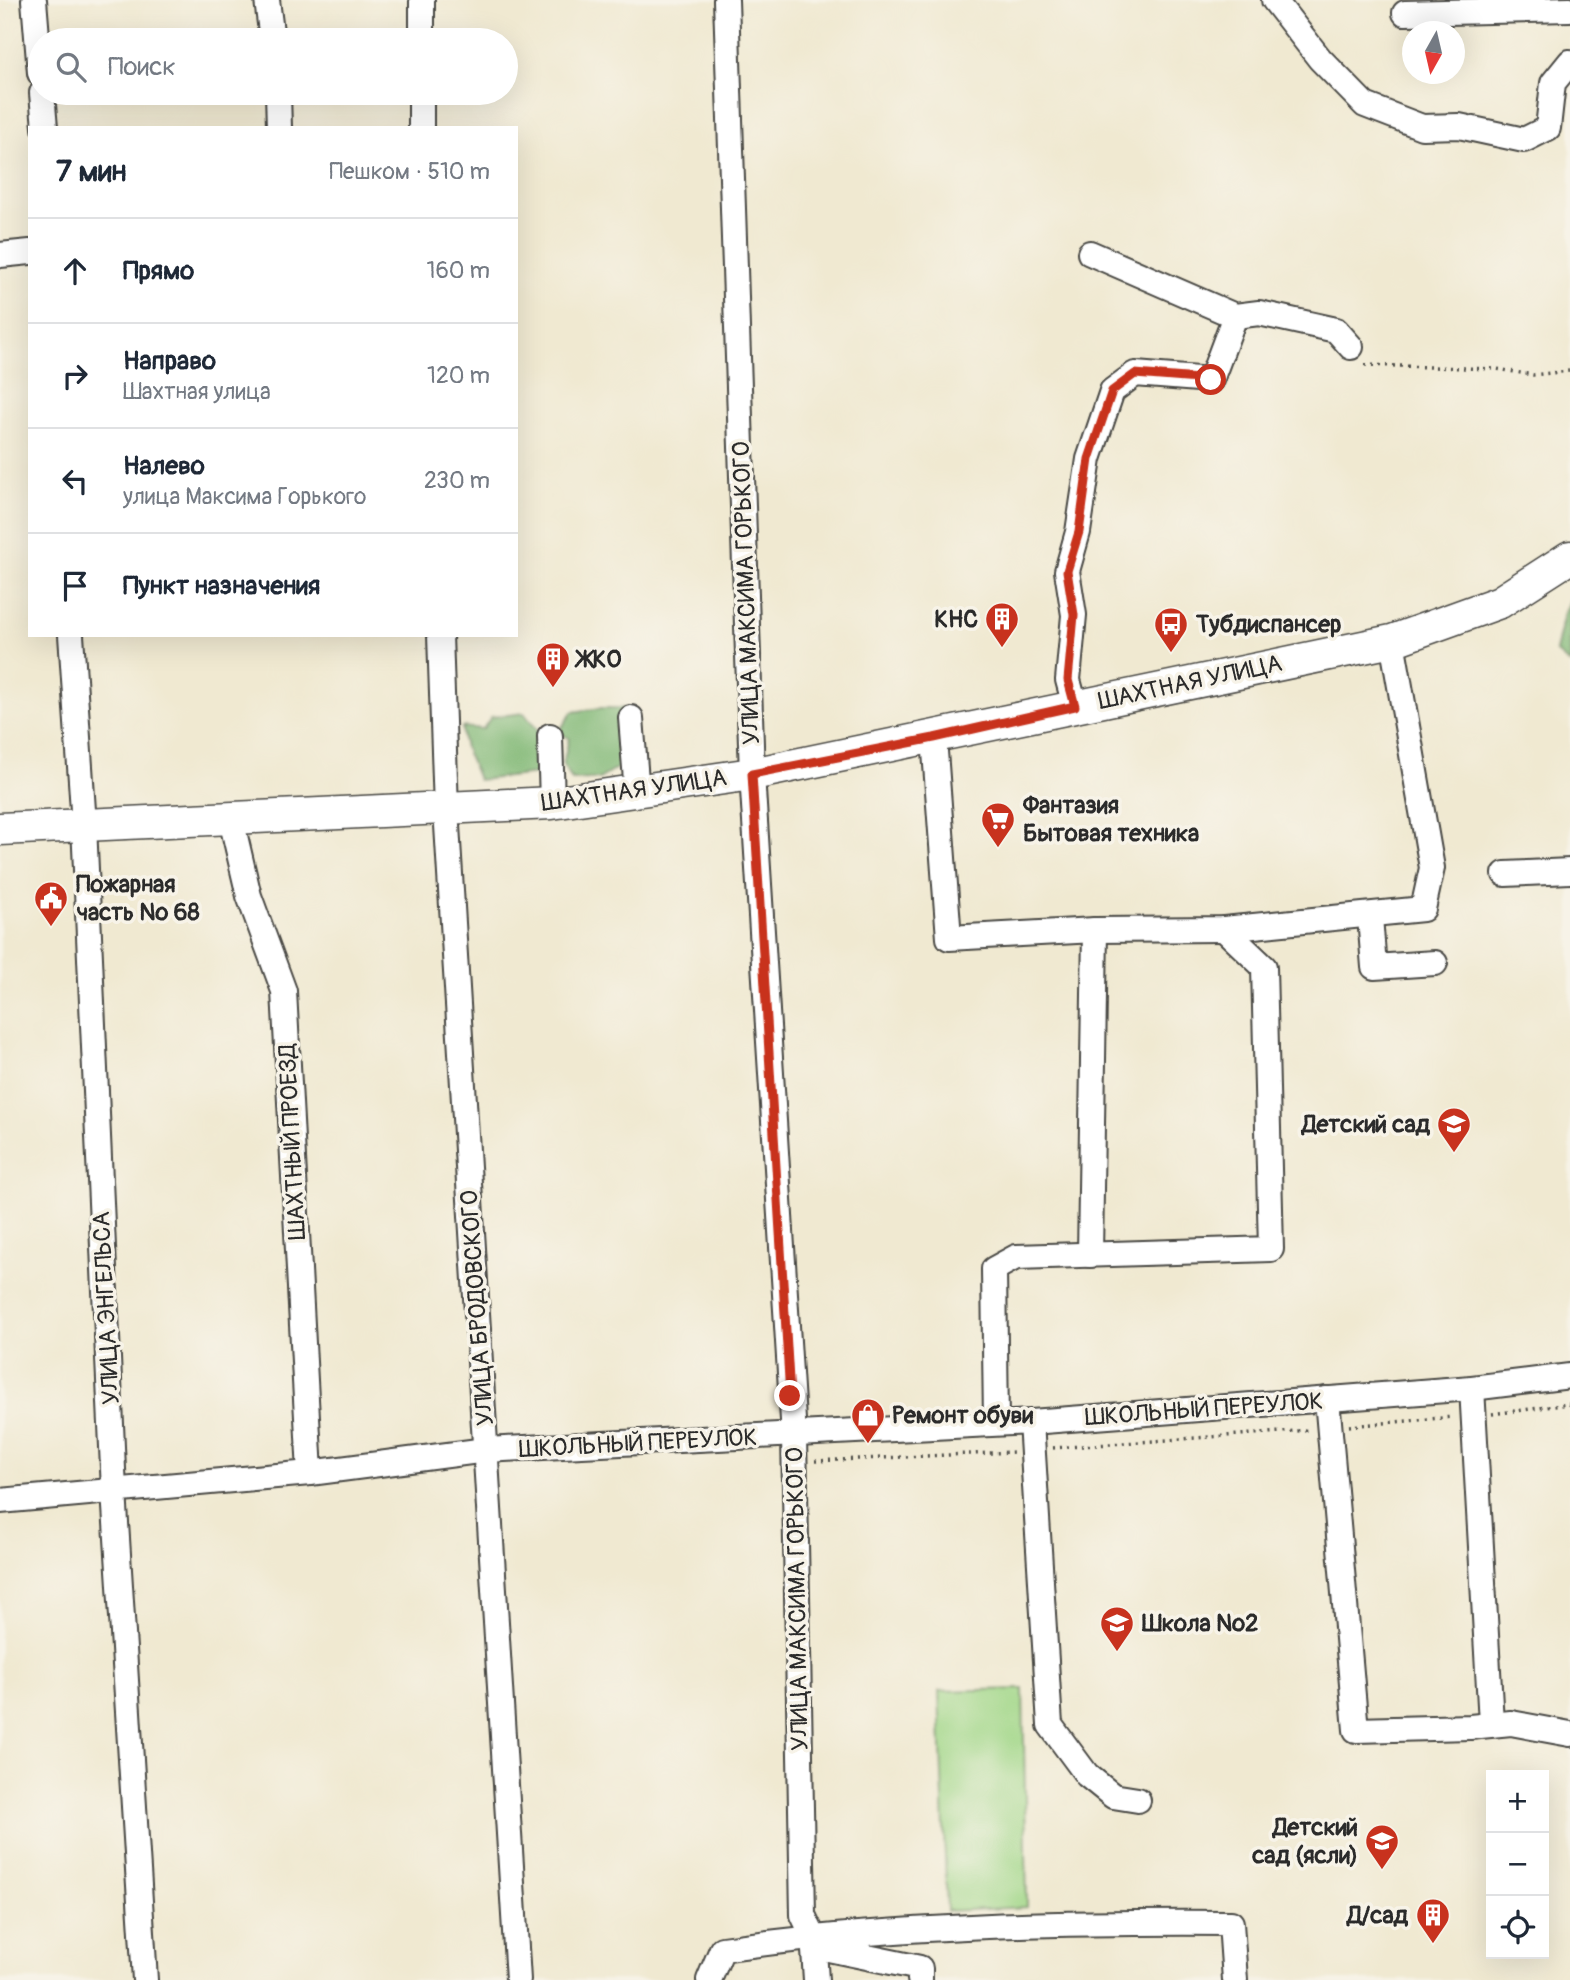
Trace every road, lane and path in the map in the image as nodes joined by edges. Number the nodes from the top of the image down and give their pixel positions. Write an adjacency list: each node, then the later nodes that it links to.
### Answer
1 (34, 0): 8 (street)
2 (267, 0): 9 (street)
3 (422, 0): 10 (street)
4 (726, 0): 32 (street, УЛИЦА МАКСИМА ГОРЬКОГО)
5 (1274, 0): 11 (street)
6 (1570, 9): 7 (street)
7 (1405, 13)
8 (36, 28)
9 (270, 28)
10 (422, 28)
11 (1570, 62)
12 (43, 105): 15 (street)
13 (278, 105): 16 (street)
14 (421, 105): 17 (street)
15 (45, 126)
16 (279, 126)
17 (421, 126)
18 (28, 252): 20 (street)
19 (1090, 253): 21 (street)
20 (0, 255)
21 (1235, 316): 22 (street); 28 (street)
22 (1358, 356): 23 (path)
23 (1570, 371)
24 (1570, 558): 27 (main road, ШАХТНАЯ УЛИЦА)
25 (71, 637): 37 (street, УЛИЦА ЭНГЕЛЬСА)
26 (440, 637): 35 (street, УЛИЦА БРОДОВСКОГО)
27 (1392, 641): 28 (main road, ШАХТНАЯ УЛИЦА); 41 (street)
28 (1075, 706): 31 (main road, ШАХТНАЯ УЛИЦА)
29 (632, 718): 33 (street)
30 (550, 736): 34 (street)
31 (934, 738): 32 (main road, ШАХТНАЯ УЛИЦА); 43 (street)
32 (752, 774): 33 (main road, ШАХТНАЯ УЛИЦА); 54 (street, УЛИЦА МАКСИМА ГОРЬКОГО)
33 (637, 793): 34 (main road, ШАХТНАЯ УЛИЦА)
34 (552, 803): 35 (main road, ШАХТНАЯ УЛИЦА)
35 (446, 809): 36 (main road, ШАХТНАЯ УЛИЦА); 55 (street, УЛИЦА БРОДОВСКОГО)
36 (231, 819): 37 (main road, ШАХТНАЯ УЛИЦА); 58 (street, ШАХТНЫЙ ПРОЕЗД)
37 (84, 825): 38 (main road, ШАХТНАЯ УЛИЦА); 59 (street, УЛИЦА ЭНГЕЛЬСА)
38 (0, 829)
39 (1570, 871): 40 (street)
40 (1505, 874)
41 (1370, 917): 42 (street); 44 (street)
42 (1224, 929): 43 (street); 45 (street)
43 (1095, 930): 45 (street)
44 (1435, 963)
45 (1090, 1255): 51 (street)
46 (1570, 1376): 47 (street, ШКОЛЬНЫЙ ПЕРЕУЛОК)
47 (1472, 1388): 48 (street, ШКОЛЬНЫЙ ПЕРЕУЛОК); 50 (street)
48 (1327, 1399): 52 (street, ШКОЛЬНЫЙ ПЕРЕУЛОК); 53 (street)
49 (1570, 1404): 50 (path)
50 (1474, 1415): 53 (path); 61 (street)
51 (996, 1422): 52 (street, ШКОЛЬНЫЙ ПЕРЕУЛОК); 54 (street, ШКОЛЬНЫЙ ПЕРЕУЛОК)
52 (1031, 1422): 56 (street)
53 (1329, 1428): 56 (path); 61 (street)
54 (794, 1436): 55 (street, ШКОЛЬНЫЙ ПЕРЕУЛОК); 57 (street, УЛИЦА МАКСИМА ГОРЬКОГО)
55 (485, 1450): 58 (street, ШКОЛЬНЫЙ ПЕРЕУЛОК); 66 (street, УЛИЦА БРОДОВСКОГО)
56 (1033, 1450): 57 (path); 63 (street)
57 (794, 1461): 64 (street, УЛИЦА МАКСИМА ГОРЬКОГО)
58 (310, 1473): 59 (street, ШКОЛЬНЫЙ ПЕРЕУЛОК)
59 (114, 1490): 60 (street, ШКОЛЬНЫЙ ПЕРЕУЛОК); 65 (street, УЛИЦА ЭНГЕЛЬСА)
60 (0, 1501)
61 (1491, 1723): 62 (street)
62 (1570, 1734)
63 (1138, 1800)
64 (814, 1941): 67 (street); 68 (street, УЛИЦА МАКСИМА ГОРЬКОГО); 69 (street); 70 (street)
65 (145, 1980)
66 (518, 1980)
67 (709, 1980)
68 (816, 1980)
69 (920, 1980)
70 (1235, 1980)

